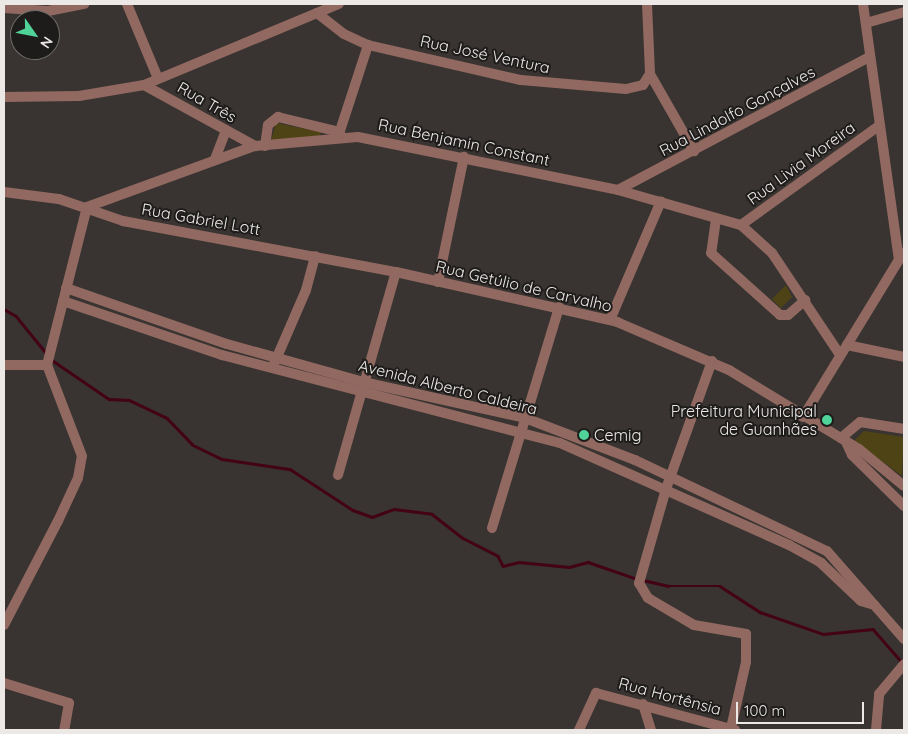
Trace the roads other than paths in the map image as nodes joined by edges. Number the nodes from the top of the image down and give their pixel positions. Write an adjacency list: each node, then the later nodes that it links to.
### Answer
1 (84, 4): 6 (street)
2 (127, 4): 13 (street)
3 (339, 4): 8 (street)
4 (647, 4): 12 (street)
5 (863, 4): 9 (street)
6 (4, 8)
7 (904, 12): 9 (street)
8 (317, 13): 10 (street, Rua José Ventura); 13 (street)
9 (866, 23): 11 (street)
10 (368, 45): 12 (street, Rua José Ventura); 18 (street)
11 (869, 56): 16 (street); 20 (street, Rua Lindolfo Gonçalves)
12 (650, 74): 20 (street)
13 (157, 76): 14 (street)
14 (144, 85): 15 (street); 17 (street, Rua Três)
15 (4, 96)
16 (879, 126): 28 (street, Rua Livia Moreira); 29 (street)
17 (226, 130): 19 (street, Rua Três); 22 (street)
18 (339, 135): 19 (street, Rua Benjamin Constant); 19 (street); 21 (street, Rua Benjamin Constant)
19 (260, 146): 22 (street, Rua Benjamin Constant)
20 (694, 151): 23 (street, Rua Lindolfo Gonçalves)
21 (464, 157): 23 (street, Rua Benjamin Constant); 32 (street)
22 (215, 159): 26 (street, Rua Benjamin Constant)
23 (618, 190): 25 (street, Rua Benjamin Constant)
24 (4, 192): 26 (street, Rua Gabriel Lott)
25 (661, 202): 27 (street, Rua Benjamin Constant); 37 (street)
26 (87, 207): 30 (street, Rua Gabriel Lott); 33 (street)
27 (716, 219): 28 (street, Rua Benjamin Constant); 34 (street)
28 (741, 225): 34 (street, Rua Benjamin Constant)
29 (902, 255): 38 (street)
30 (315, 256): 31 (street, Rua Gabriel Lott); 41 (street)
31 (396, 272): 32 (street, Rua Getúlio de Carvalho); 46 (street)
32 (438, 282): 36 (street, Rua Getúlio de Carvalho)
33 (66, 288): 35 (street); 41 (street, Avenida Alberto Caldeira)
34 (805, 300): 39 (street, Rua Benjamin Constant)
35 (63, 301): 43 (street); 45 (street, Avenida Alberto Caldeira)
36 (559, 307): 37 (street, Rua Getúlio de Carvalho); 48 (street)
37 (610, 320): 42 (street, Rua Getúlio de Carvalho)
38 (847, 345): 39 (street); 40 (street)
39 (840, 355): 47 (street)
40 (904, 357)
41 (276, 358): 45 (street); 46 (street, Avenida Alberto Caldeira)
42 (712, 361): 47 (street, Rua Getúlio de Carvalho); 53 (street)
43 (48, 364): 44 (street); 61 (street)
44 (4, 365)
45 (272, 370): 46 (street, Avenida Alberto Caldeira)
46 (362, 387): 48 (street, Avenida Alberto Caldeira); 50 (street, Avenida Alberto Caldeira); 52 (street)
47 (803, 417): 51 (street, Rua Getúlio de Carvalho)
48 (525, 418): 50 (street); 53 (street, Avenida Alberto Caldeira)
49 (904, 429): 51 (street)
50 (522, 430): 55 (street, Avenida Alberto Caldeira); 58 (street)
51 (843, 440): 54 (street, Rua Getúlio de Carvalho); 56 (street)
52 (338, 475)
53 (671, 476): 55 (street); 57 (street, Avenida Alberto Caldeira)
54 (904, 486): 56 (street)
55 (666, 489): 59 (street, Avenida Alberto Caldeira); 66 (street)
56 (901, 502)
57 (765, 518): 59 (street); 60 (street, Avenida Alberto Caldeira)
58 (492, 528)
59 (760, 531): 60 (street, Avenida Alberto Caldeira)
60 (874, 605): 62 (street, Avenida Alberto Caldeira)
61 (4, 625)
62 (904, 639)
63 (901, 666): 70 (street)
64 (4, 683): 67 (street)
65 (643, 704): 66 (street, Rua Hortênsia); 68 (street, Rua Hortênsia); 69 (street)
66 (733, 729)
67 (64, 730)
68 (579, 730)
69 (651, 730)
70 (876, 730)

